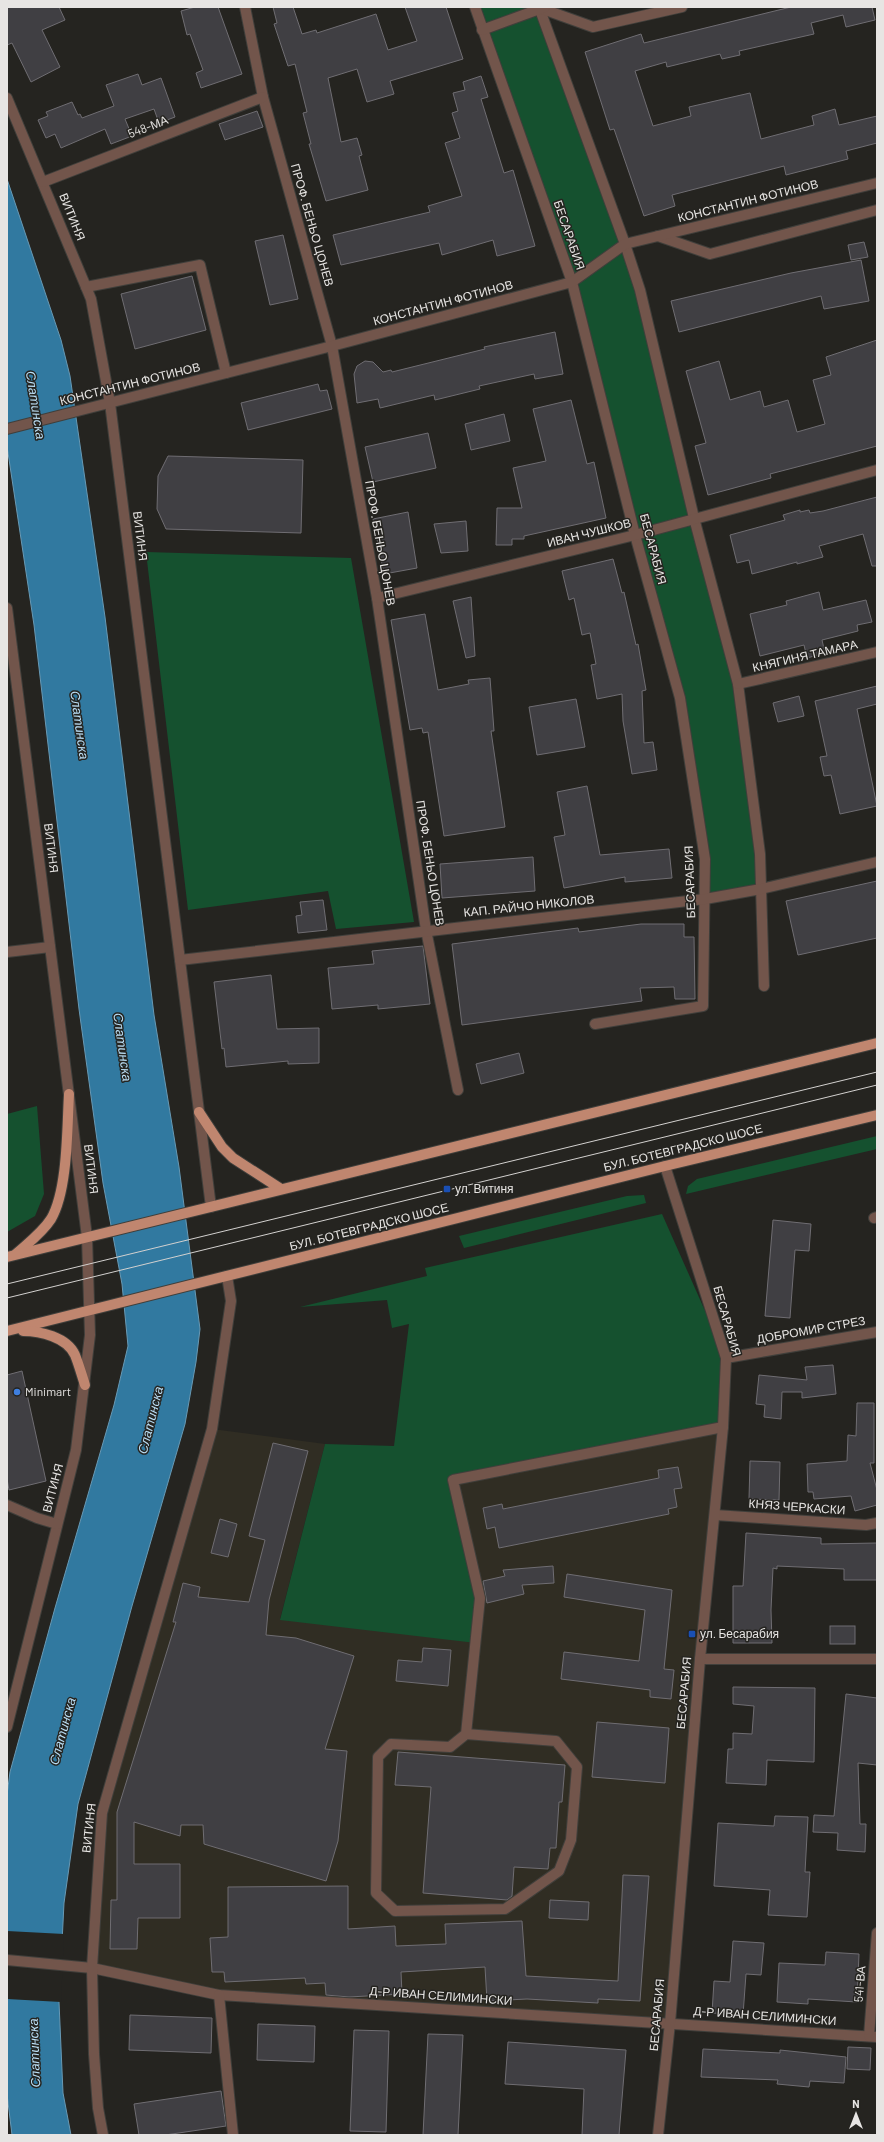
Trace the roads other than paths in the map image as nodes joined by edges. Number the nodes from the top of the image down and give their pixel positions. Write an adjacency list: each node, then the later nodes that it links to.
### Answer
1 (245, 7): 6 (street, ПРОФ. БЕНЬО ЦОНЕВ)
2 (475, 7): 5 (street, БЕСАРАБИЯ)
3 (541, 7): 4 (street); 5 (street); 12 (street)
4 (682, 7)
5 (482, 30): 13 (street, БЕСАРАБИЯ)
6 (263, 97): 8 (street, 548-МА); 15 (street, ПРОФ. БЕНЬО ЦОНЕВ)
7 (7, 98): 8 (street, ВИТИНЯ)
8 (43, 182): 14 (street, ВИТИНЯ)
9 (877, 183): 11 (street, КОНСТАНТИН ФОТИНОВ)
10 (877, 210): 11 (street)
11 (658, 236): 12 (street, КОНСТАНТИН ФОТИНОВ)
12 (625, 244): 13 (street, КОНСТАНТИН ФОТИНОВ); 20 (street)
13 (572, 282): 15 (street, КОНСТАНТИН ФОТИНОВ); 21 (street, БЕСАРАБИЯ)
14 (86, 287): 16 (street); 17 (street, ВИТИНЯ)
15 (332, 346): 16 (street, КОНСТАНТИН ФОТИНОВ); 22 (street, ПРОФ. БЕНЬО ЦОНЕВ)
16 (226, 373): 17 (street, КОНСТАНТИН ФОТИНОВ)
17 (110, 403): 18 (street, КОНСТАНТИН ФОТИНОВ); 32 (street, ВИТИНЯ)
18 (7, 429)
19 (877, 470): 20 (street, ИВАН ЧУШКОВ)
20 (694, 518): 21 (street, ИВАН ЧУШКОВ); 25 (street)
21 (636, 535): 22 (street, ИВАН ЧУШКОВ); 28 (street, БЕСАРАБИЯ)
22 (377, 598): 29 (street, ПРОФ. БЕНЬО ЦОНЕВ)
23 (7, 608): 30 (street, ВИТИНЯ)
24 (877, 652): 25 (street, КНЯГИНЯ ТАМАРА)
25 (738, 684): 27 (street)
26 (877, 862): 27 (street, КАП. РАЙЧО НИКОЛОВ)
27 (761, 889): 28 (street, КАП. РАЙЧО НИКОЛОВ); 33 (street)
28 (705, 899): 29 (street, КАП. РАЙЧО НИКОЛОВ); 34 (street, БЕСАРАБИЯ)
29 (426, 930): 32 (street, КАП. РАЙЧО НИКОЛОВ); 36 (street, ПРОФ. БЕНЬО ЦОНЕВ)
30 (50, 947): 31 (street); 37 (street, ВИТИНЯ)
31 (7, 952)
32 (180, 960): 38 (street, ВИТИНЯ)
33 (764, 986)
34 (595, 1024)
35 (877, 1043): 41 (main road)
36 (458, 1090)
37 (69, 1094): 43 (street, ВИТИНЯ); 44 (main road)
38 (199, 1112): 41 (main road); 42 (street, ВИТИНЯ)
39 (877, 1114): 40 (main road, БУЛ. БОТЕВГРАДСКО ШОСЕ)
40 (664, 1166): 45 (main road, БУЛ. БОТЕВГРАДСКО ШОСЕ); 49 (street, БЕСАРАБИЯ)
41 (281, 1189): 42 (main road)
42 (211, 1206): 43 (main road)
43 (87, 1237): 44 (main road); 46 (street, ВИТИНЯ)
44 (11, 1256)
45 (227, 1276): 46 (main road, БУЛ. БОТЕВГРАДСКО ШОСЕ); 62 (street, ВИТИНЯ)
46 (90, 1311): 47 (main road, БУЛ. БОТЕВГРАДСКО ШОСЕ); 50 (street, ВИТИНЯ)
47 (7, 1331): 50 (main road)
48 (877, 1332): 49 (street, ДОБРОМИР СТРЕЗ)
49 (726, 1358): 51 (street, БЕСАРАБИЯ)
50 (85, 1386): 55 (street, ВИТИНЯ)
51 (723, 1428): 53 (street, БЕСАРАБИЯ); 59 (street)
52 (7, 1505): 55 (street)
53 (715, 1515): 54 (street, КНЯЗ ЧЕРКАСКИ); 56 (street, БЕСАРАБИЯ)
54 (877, 1522)
55 (57, 1524): 58 (street, ВИТИНЯ)
56 (700, 1659): 57 (street); 64 (street, БЕСАРАБИЯ)
57 (877, 1660)
58 (7, 1727)
59 (466, 1734): 59 (street)
60 (877, 1933): 65 (street, 541-ВА)
61 (7, 1960): 62 (street, Д-Р ИВАН СЕЛИМИНСКИ)
62 (92, 1968): 63 (street, Д-Р ИВАН СЕЛИМИНСКИ); 66 (street, ВИТИНЯ)
63 (219, 1995): 64 (street, Д-Р ИВАН СЕЛИМИНСКИ); 67 (street)
64 (670, 2023): 65 (street, Д-Р ИВАН СЕЛИМИНСКИ); 68 (street, БЕСАРАБИЯ)
65 (873, 2036)
66 (103, 2135)
67 (233, 2135)
68 (658, 2135)

